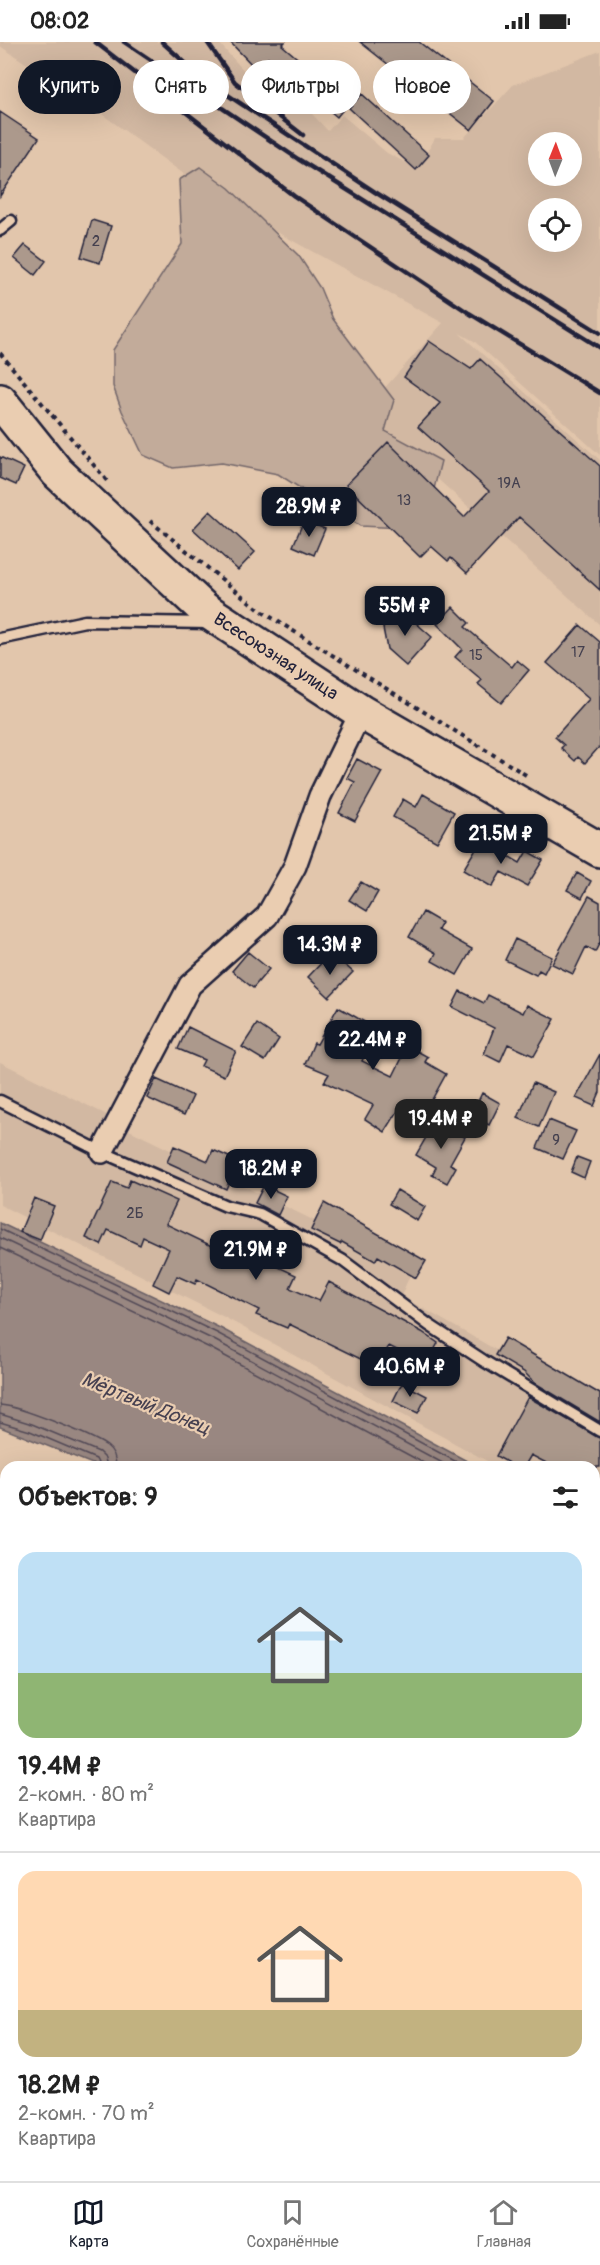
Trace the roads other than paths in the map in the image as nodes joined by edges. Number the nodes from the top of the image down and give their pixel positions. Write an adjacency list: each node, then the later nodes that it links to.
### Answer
1 (11, 221): 2 (lane)
2 (0, 230)
3 (0, 401): 4 (highway, Всесоюзная улица)
4 (227, 624): 5 (lane); 6 (highway, Всесоюзная улица)
5 (0, 639)
6 (361, 712): 7 (highway, Всесоюзная улица); 9 (street)
7 (600, 850)
8 (0, 1101): 9 (lane)
9 (102, 1152): 10 (lane)
10 (600, 1431)

